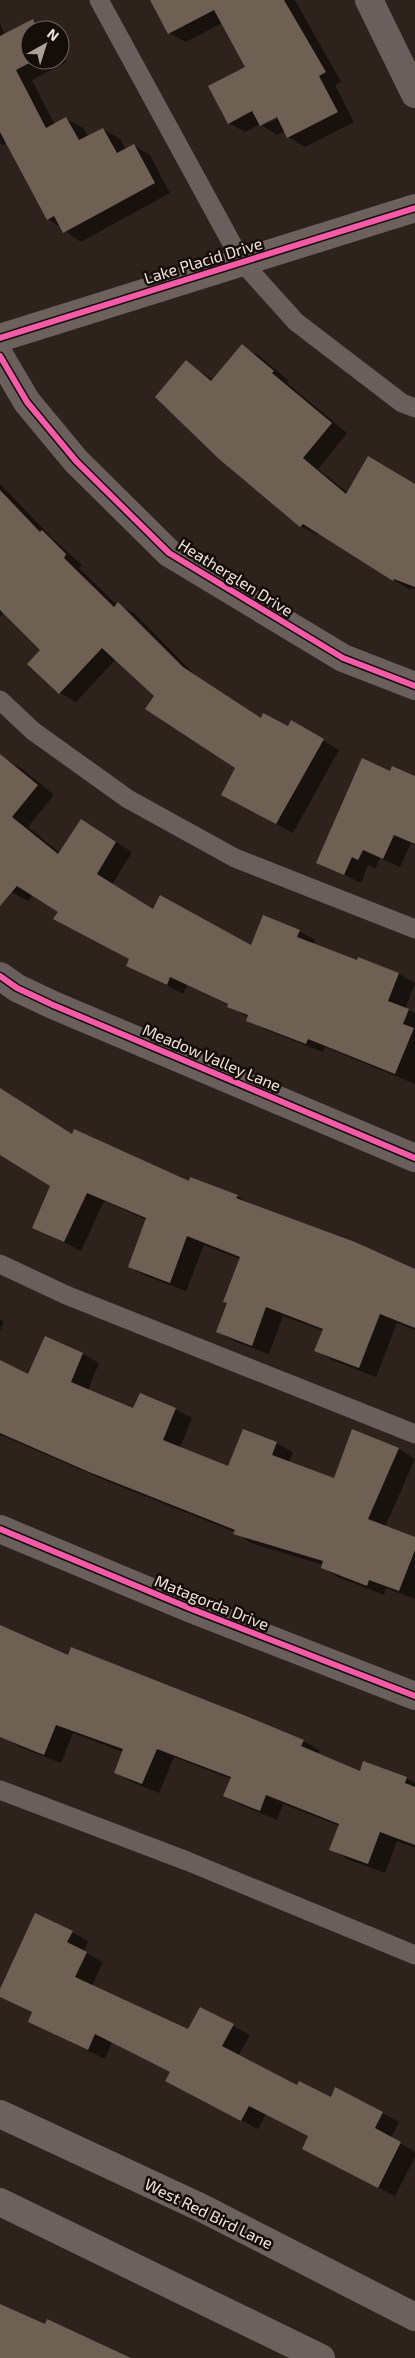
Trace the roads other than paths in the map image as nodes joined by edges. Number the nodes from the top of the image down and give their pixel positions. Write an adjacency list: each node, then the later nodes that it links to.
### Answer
1 (99, 0): 5 (lane)
2 (369, 0): 3 (street)
3 (415, 94)
4 (415, 208): 5 (main road, Lake Placid Drive)
5 (242, 262): 6 (main road, Lake Placid Drive); 8 (lane)
6 (0, 338)
7 (0, 356): 9 (street, Heatherglen Drive)
8 (415, 408)
9 (415, 686)
10 (0, 700): 11 (lane)
11 (415, 929)
12 (0, 976): 13 (street, Meadow Valley Lane)
13 (415, 1158)
14 (0, 1264): 15 (lane)
15 (415, 1434)
16 (0, 1529): 17 (street, Matagorda Drive)
17 (415, 1696)
18 (0, 1790): 19 (lane)
19 (415, 1956)
20 (0, 2114): 22 (main road, West Red Bird Lane)
21 (0, 2202): 23 (main road)
22 (415, 2317)
23 (321, 2358)

